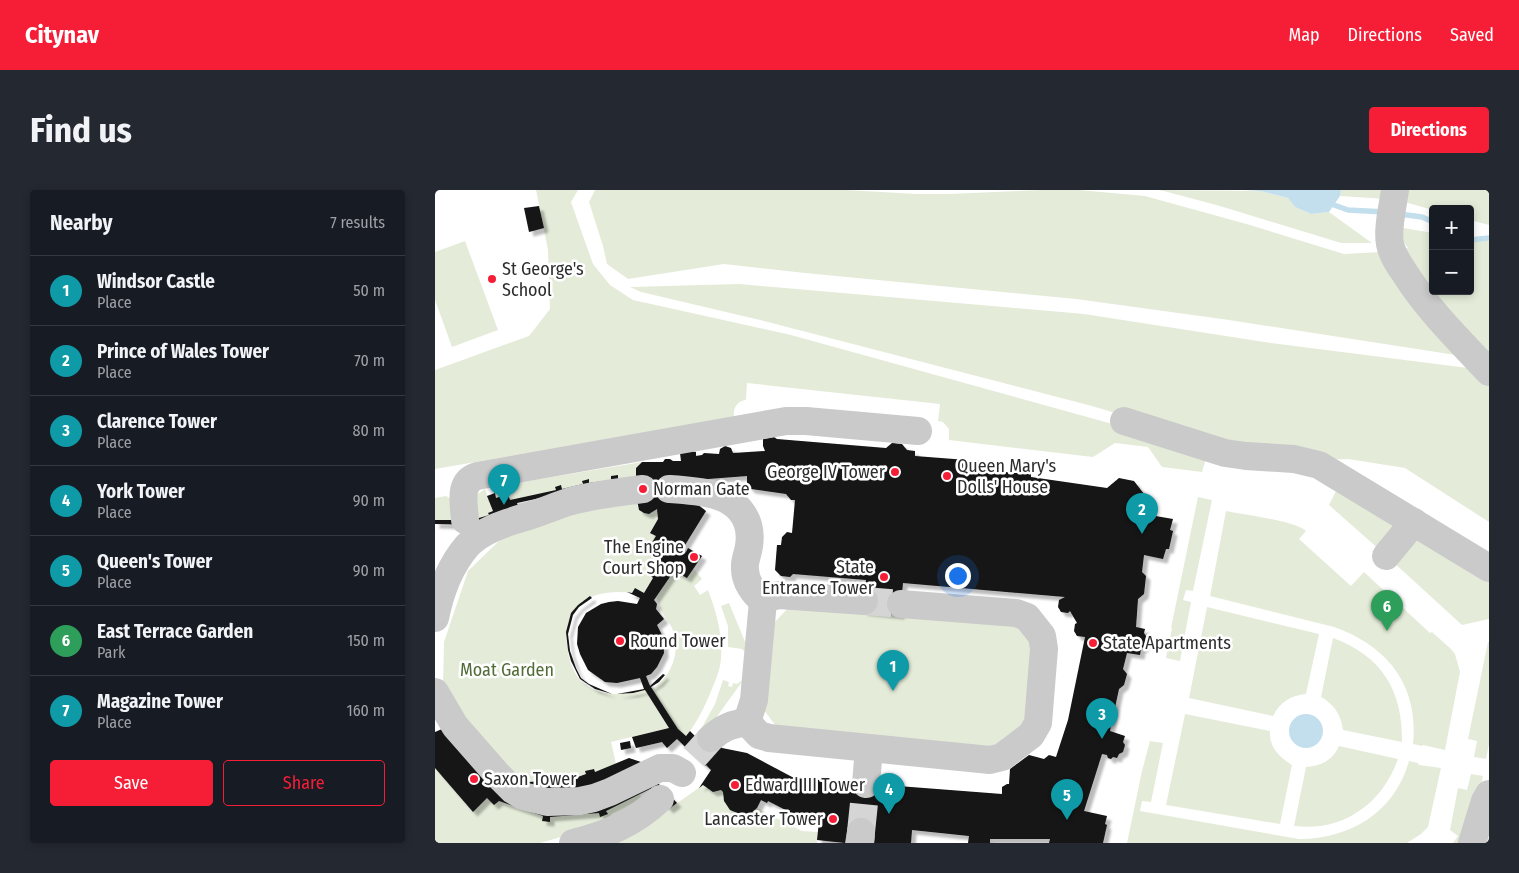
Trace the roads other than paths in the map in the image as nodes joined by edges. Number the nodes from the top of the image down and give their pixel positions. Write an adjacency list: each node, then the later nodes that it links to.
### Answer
1 (1393, 205): 2 (lane)
2 (1489, 372)
3 (1124, 422): 5 (lane)
4 (918, 431): 6 (lane)
5 (1414, 522): 7 (lane); 8 (lane)
6 (466, 530): 9 (lane); 12 (lane)
7 (1386, 556)
8 (1489, 568)
9 (763, 601): 10 (lane); 14 (lane)
10 (864, 601)
11 (901, 604): 15 (lane)
12 (435, 618)
13 (435, 692): 16 (lane)
14 (747, 722): 15 (lane); 16 (lane)
15 (869, 748): 17 (lane)
16 (683, 772): 19 (lane)
17 (866, 784)
18 (1489, 794): 20 (lane)
19 (573, 843)
20 (1472, 843)

